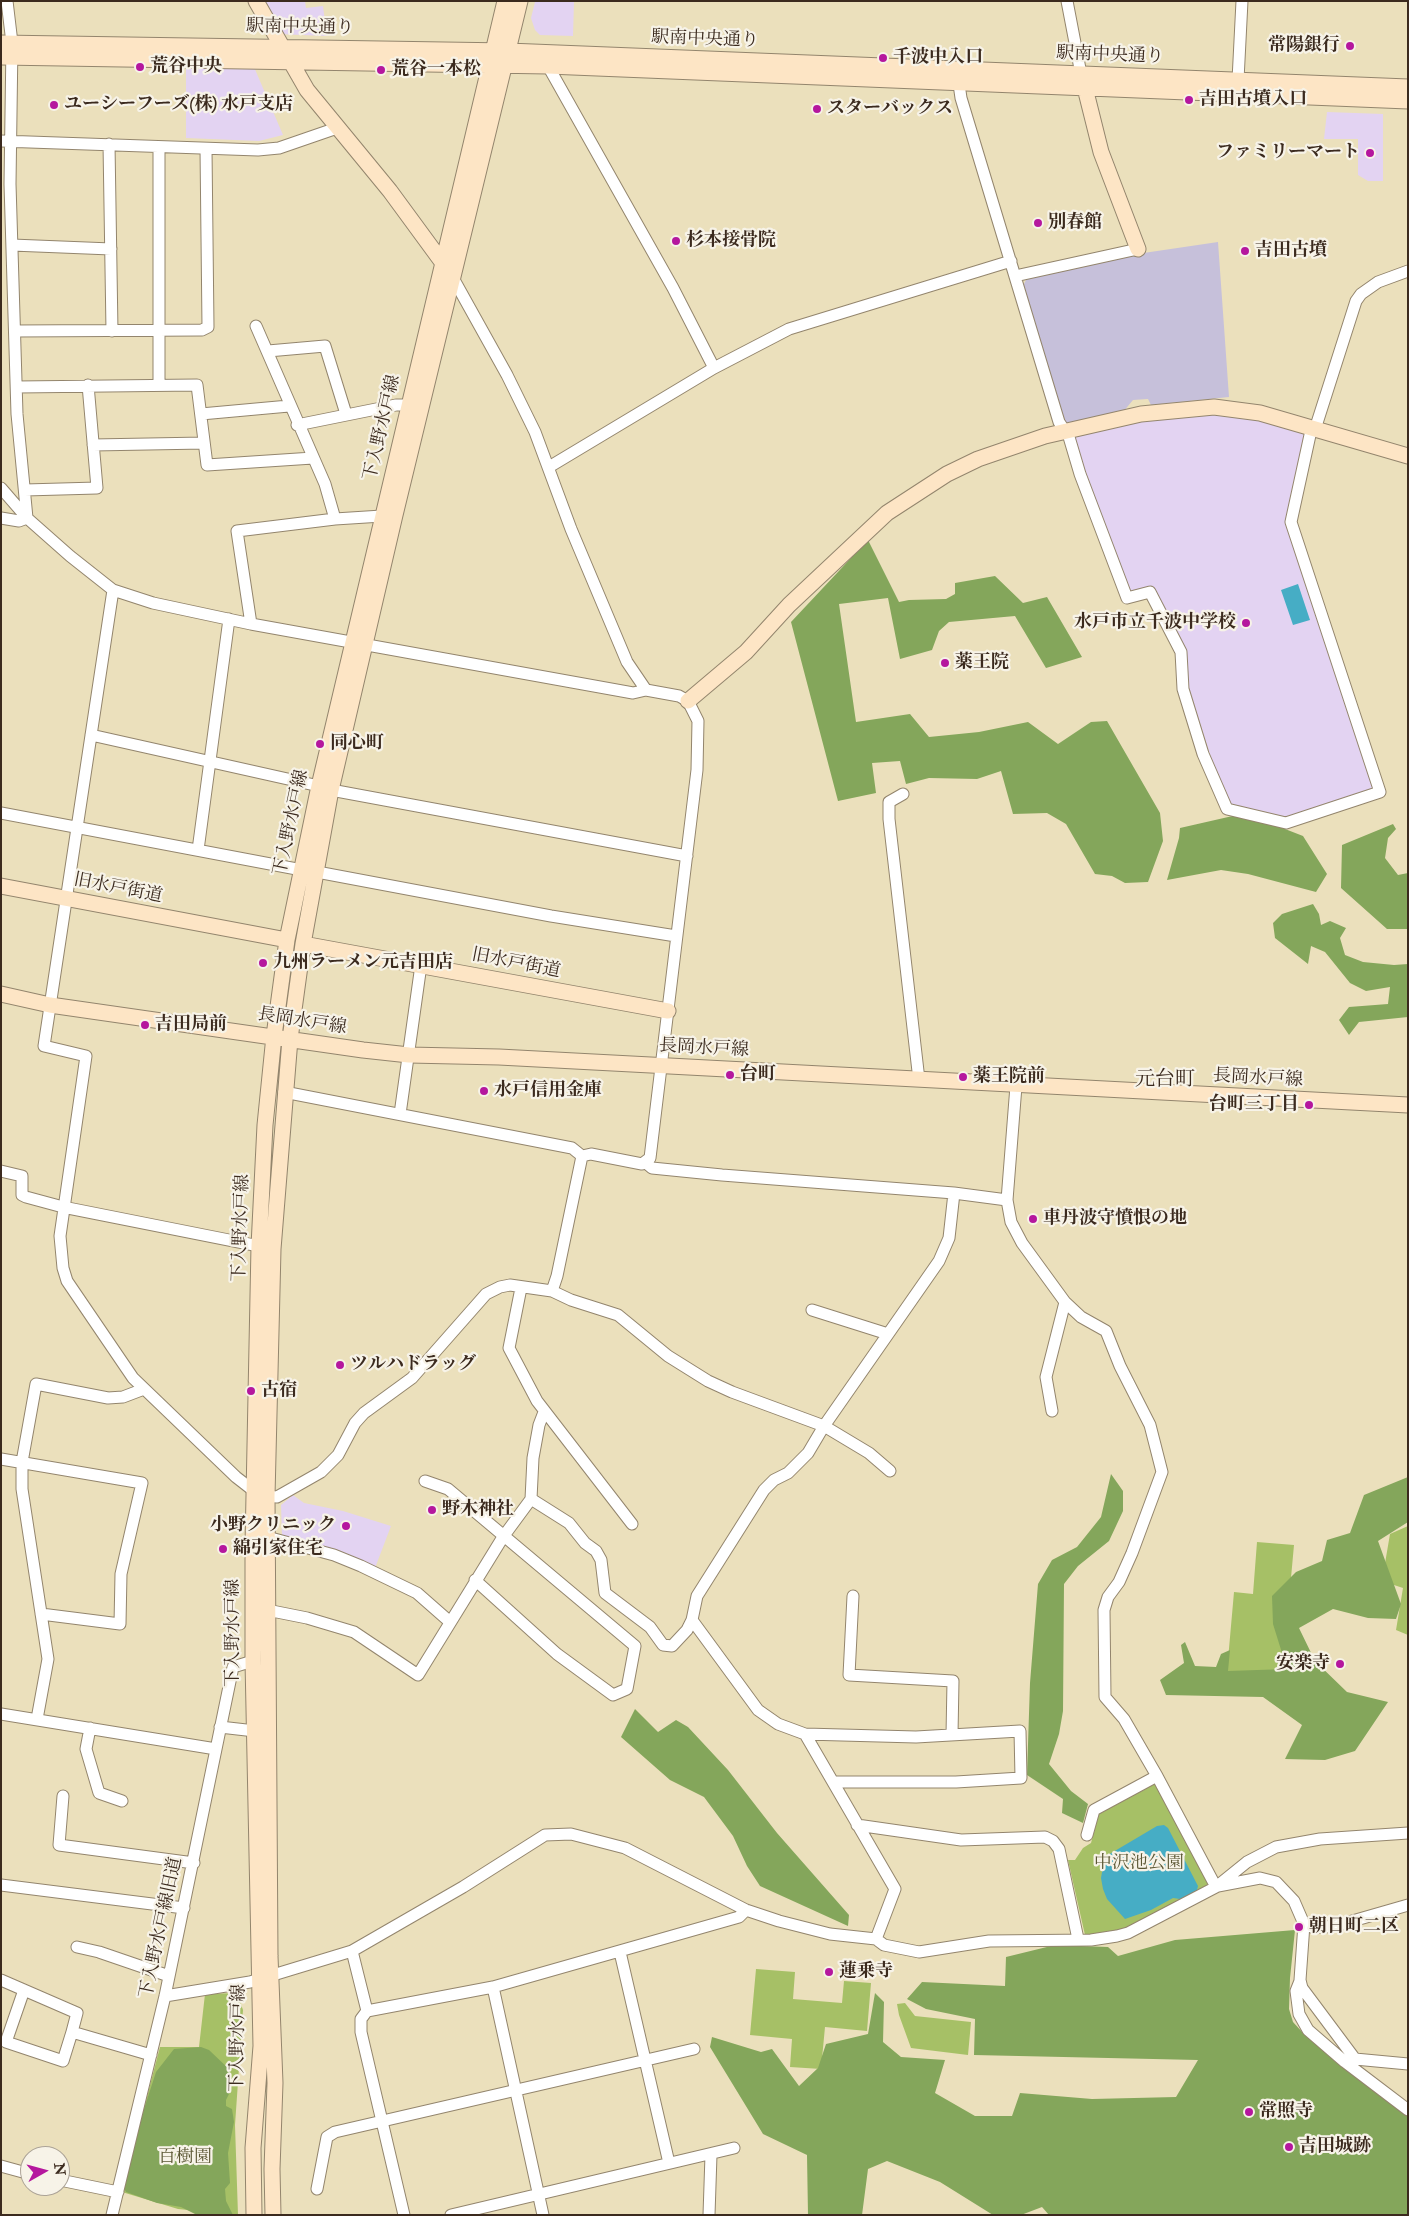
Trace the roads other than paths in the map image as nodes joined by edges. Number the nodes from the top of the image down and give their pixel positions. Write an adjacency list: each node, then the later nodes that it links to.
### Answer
1 (7, 1): 8 (street)
2 (256, 1): 7 (main road)
3 (504, 1): 9 (main road, 下入野水戸線)
4 (520, 1): 9 (main road, 下入野水戸線)
5 (1067, 1): 12 (street)
6 (1242, 1): 13 (street)
7 (283, 46): 8 (main road, 駅南中央通り); 9 (main road, 駅南中央通り); 10 (main road)
8 (7, 50): 10 (main road, 駅南中央通り); 19 (street)
9 (499, 58): 10 (main road, 駅南中央通り); 11 (main road, 駅南中央通り); 12 (main road, 駅南中央通り); 27 (main road, 下入野水戸線); 31 (main road, 下入野水戸線)
10 (291, 62): 18 (main road)
11 (548, 66): 14 (main road, 駅南中央通り); 37 (street)
12 (1081, 74): 13 (main road, 駅南中央通り); 16 (main road)
13 (1238, 80): 15 (main road, 駅南中央通り)
14 (959, 84): 16 (main road, 駅南中央通り); 28 (street)
15 (1408, 87)
16 (1086, 89): 17 (main road, 駅南中央通り); 26 (main road)
17 (1408, 101)
18 (337, 128): 22 (street); 27 (main road)
19 (5, 141): 20 (street); 23 (street)
20 (110, 144): 21 (street); 25 (street)
21 (158, 147): 22 (street); 33 (street)
22 (206, 149): 33 (street)
23 (5, 184): 24 (street)
24 (12, 245): 25 (street); 35 (street)
25 (111, 249): 34 (street)
26 (1138, 249): 30 (street)
27 (442, 260): 31 (main road); 41 (main road, 下入野水戸線)
28 (1011, 261): 30 (street); 37 (street)
29 (1408, 271): 46 (street)
30 (1016, 276): 47 (street)
31 (453, 278): 52 (street); 62 (main road, 下入野水戸線)
32 (256, 326): 36 (street)
33 (159, 330): 34 (street); 39 (street)
34 (112, 331): 35 (street)
35 (15, 332): 40 (street)
36 (268, 351): 42 (street); 44 (street)
37 (714, 368): 52 (street)
38 (88, 385): 39 (street); 40 (street); 49 (street)
39 (159, 385): 43 (street)
40 (17, 387): 54 (street)
41 (408, 405): 44 (street); 55 (main road, 下入野水戸線)
42 (289, 406): 43 (street); 45 (street)
43 (201, 414): 48 (street)
44 (346, 414): 45 (street)
45 (298, 425): 51 (street)
46 (1313, 429): 47 (main road); 47 (street); 50 (main road)
47 (1063, 431): 64 (main road)
48 (204, 443): 49 (street); 51 (street)
49 (93, 445): 54 (street)
50 (1408, 456)
51 (313, 458): 58 (street)
52 (549, 468): 63 (street)
53 (1, 488): 57 (street)
54 (25, 490): 57 (street)
55 (382, 516): 58 (street); 62 (main road, 下入野水戸線)
56 (1, 518): 57 (street)
57 (27, 518): 59 (street)
58 (335, 519): 61 (street)
59 (113, 590): 60 (street); 65 (street)
60 (229, 619): 61 (street); 66 (street)
61 (251, 624): 62 (street)
62 (358, 643): 63 (street); 67 (main road, 下入野水戸線)
63 (646, 690): 64 (street)
64 (688, 701): 72 (street)
65 (91, 735): 66 (street); 70 (street)
66 (210, 761): 67 (street); 71 (street)
67 (325, 788): 72 (street); 73 (main road, 下入野水戸線)
68 (903, 794): 87 (street)
69 (1, 813): 70 (street)
70 (77, 828): 71 (street); 75 (street)
71 (198, 850): 73 (street)
72 (687, 856): 76 (street)
73 (309, 871): 76 (street); 77 (main road, 下入野水戸線); 78 (main road, 下入野水戸線)
74 (1, 886): 75 (main road, 旧水戸街道)
75 (66, 898): 77 (main road, 旧水戸街道); 81 (street)
76 (676, 936): 82 (street)
77 (288, 940): 83 (main road, 下入野水戸線)
78 (303, 944): 79 (main road, 旧水戸街道); 84 (main road, 下入野水戸線)
79 (421, 965): 82 (main road, 旧水戸街道); 85 (street)
80 (1, 994): 81 (main road, 長岡水戸線)
81 (50, 1005): 83 (main road, 長岡水戸線); 97 (street)
82 (668, 1011): 86 (street)
83 (274, 1036): 84 (main road, 長岡水戸線); 98 (main road, 下入野水戸線)
84 (290, 1039): 85 (main road, 長岡水戸線); 89 (main road, 下入野水戸線)
85 (409, 1055): 86 (main road, 長岡水戸線); 91 (street)
86 (662, 1066): 87 (main road, 長岡水戸線); 93 (street)
87 (919, 1080): 88 (main road, 長岡水戸線)
88 (1016, 1086): 90 (main road, 長岡水戸線); 96 (street)
89 (284, 1092): 91 (street); 112 (main road, 下入野水戸線)
90 (1408, 1105)
91 (400, 1114): 92 (street)
92 (582, 1156): 93 (street); 100 (street)
93 (646, 1163): 95 (street)
94 (1, 1171): 97 (street)
95 (954, 1193): 96 (street); 103 (street)
96 (1006, 1200): 101 (street)
97 (63, 1208): 98 (street); 104 (street)
98 (259, 1246): 112 (main road, 下入野水戸線)
99 (522, 1288): 100 (street); 106 (street); 112 (street)
100 (552, 1291): 107 (street)
101 (1065, 1302): 105 (street); 132 (street)
102 (812, 1310): 103 (street)
103 (888, 1334): 107 (street)
104 (144, 1389): 109 (street); 112 (street)
105 (1052, 1411)
106 (544, 1412): 113 (street); 114 (street)
107 (824, 1426): 110 (street); 121 (street)
108 (1, 1459): 109 (street)
109 (22, 1462): 120 (street); 120 (street)
110 (890, 1471)
111 (425, 1481): 115 (street)
112 (260, 1494): 116 (main road, 下入野水戸線); 123 (main road, 下入野水戸線)
113 (531, 1499): 115 (street); 121 (street)
114 (632, 1524)
115 (503, 1536): 117 (street); 117 (street)
116 (267, 1537): 119 (main road, 下入野水戸線); 122 (street)
117 (475, 1580): 122 (street)
118 (852, 1596): 130 (street)
119 (267, 1610): 122 (street); 152 (main road, 下入野水戸線)
120 (40, 1614): 125 (street)
121 (692, 1620): 129 (street)
122 (450, 1622)
123 (253, 1661): 126 (street, 下入野水戸線旧道); 128 (main road, 下入野水戸線)
124 (1, 1714): 125 (street)
125 (37, 1720): 127 (street)
126 (220, 1727): 128 (street); 131 (street, 下入野水戸線旧道)
127 (90, 1728): 131 (street); 135 (street)
128 (255, 1731): 152 (main road, 下入野水戸線)
129 (805, 1734): 130 (street); 133 (street)
130 (952, 1736): 133 (street)
131 (216, 1749): 139 (street, 下入野水戸線旧道)
132 (1157, 1776): 138 (street); 141 (street)
133 (833, 1782): 136 (street)
134 (63, 1796): 139 (street)
135 (122, 1801)
136 (858, 1825): 146 (street); 147 (street)
137 (1408, 1833): 141 (street)
138 (1087, 1835)
139 (194, 1863): 143 (street, 下入野水戸線旧道)
140 (1, 1884): 143 (street)
141 (1216, 1886): 145 (street); 147 (street)
142 (1408, 1905): 145 (street)
143 (184, 1908): 151 (street, 下入野水戸線旧道)
144 (746, 1910): 146 (street); 149 (street); 150 (street)
145 (1304, 1924): 154 (street)
146 (876, 1938): 147 (street)
147 (1078, 1940)
148 (77, 1947): 151 (street)
149 (352, 1951): 152 (street); 158 (street)
150 (620, 1952): 155 (street); 162 (street)
151 (170, 1976): 157 (street, 下入野水戸線旧道)
152 (264, 1978): 157 (street); 177 (main road, 下入野水戸線); 178 (main road, 下入野水戸線)
153 (1, 1980): 156 (street)
154 (1300, 1980): 163 (street); 165 (street)
155 (493, 1986): 158 (street); 164 (street)
156 (24, 1990): 159 (street); 159 (street)
157 (165, 1996): 161 (street, 下入野水戸線旧道)
158 (367, 2011): 166 (street)
159 (72, 2032): 161 (street)
160 (694, 2049): 162 (street)
161 (151, 2055): 174 (street, 下入野水戸線旧道)
162 (645, 2060): 164 (street); 169 (street)
163 (1408, 2064)
164 (516, 2091): 166 (street); 175 (street)
165 (1408, 2110)
166 (383, 2122): 173 (street); 179 (street)
167 (734, 2148): 168 (street)
168 (711, 2155): 169 (street); 182 (street)
169 (669, 2163): 175 (street)
170 (2, 2168): 171 (street)
171 (20, 2172)
172 (70, 2182): 174 (street)
173 (317, 2189)
174 (118, 2192): 176 (street, 下入野水戸線旧道)
175 (538, 2195): 180 (street); 181 (street)
176 (112, 2215)
177 (254, 2215)
178 (273, 2215)
179 (404, 2215)
180 (450, 2215)
181 (543, 2215)
182 (709, 2215)

